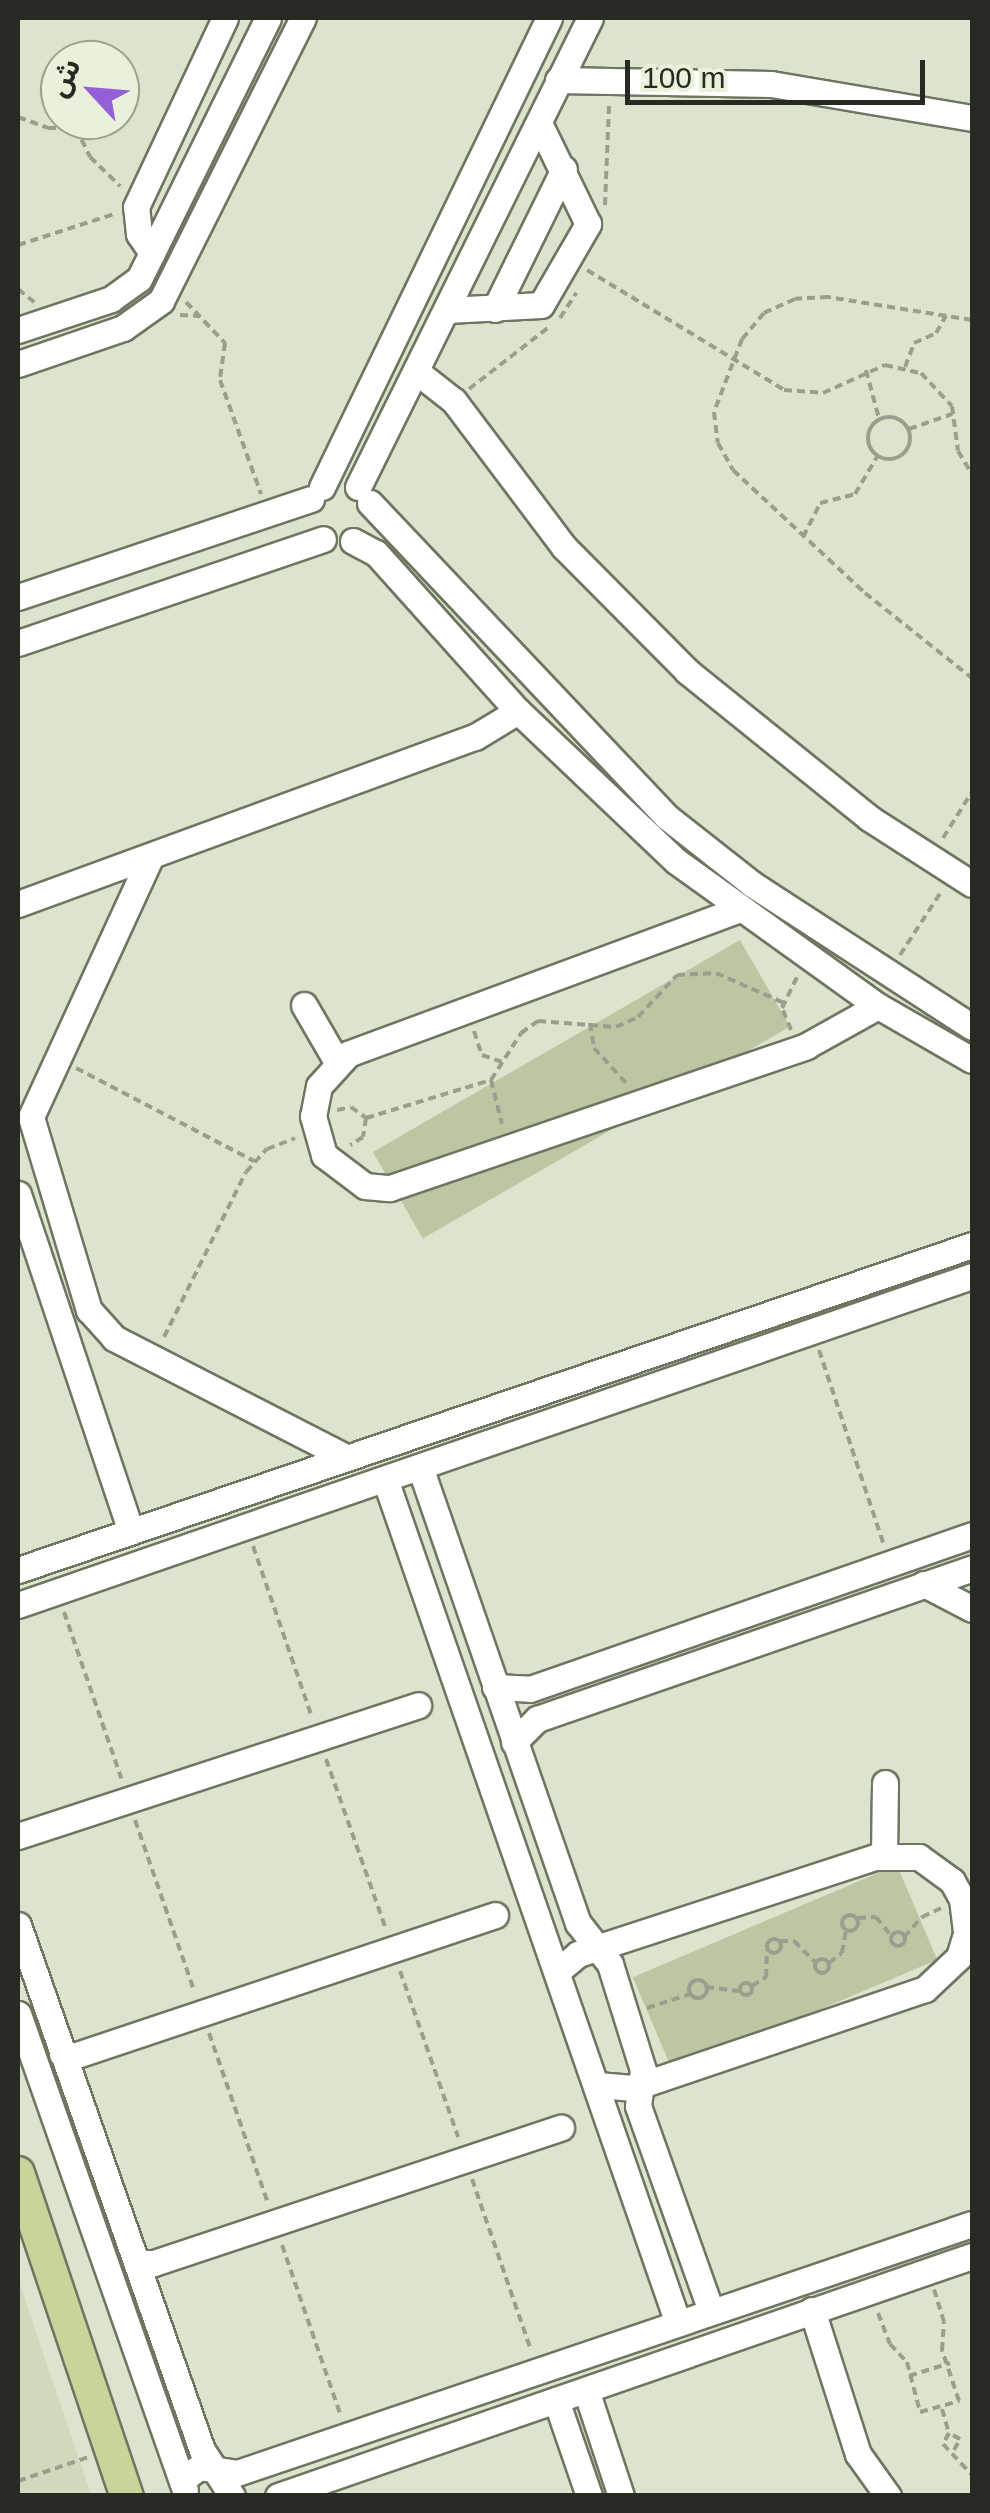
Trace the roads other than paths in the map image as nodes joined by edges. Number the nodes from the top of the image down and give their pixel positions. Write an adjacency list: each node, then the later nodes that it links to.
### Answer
1 (226, 18): 12 (street)
2 (268, 18): 7 (street)
3 (303, 18): 9 (street)
4 (549, 18): 18 (street)
5 (590, 18): 6 (street)
6 (558, 80): 8 (street); 10 (street)
7 (225, 105): 9 (street); 12 (street)
8 (972, 118)
9 (253, 119): 16 (street)
10 (539, 123): 11 (street); 14 (street)
11 (564, 169): 13 (street); 13 (street)
12 (152, 253): 15 (street)
13 (496, 309): 14 (street)
14 (448, 310): 17 (street)
15 (18, 330)
16 (18, 364)
17 (417, 372): 19 (street); 26 (street)
18 (316, 493): 19 (street); 20 (street); 22 (street)
19 (364, 495): 21 (street); 31 (street)
20 (322, 539): 21 (street); 23 (street)
21 (353, 541): 24 (street)
22 (18, 597)
23 (18, 643)
24 (518, 711): 25 (street); 28 (street)
25 (150, 858): 27 (street); 37 (street)
26 (963, 878)
27 (18, 904)
28 (737, 910): 30 (street); 33 (street)
29 (304, 1004): 33 (street)
30 (878, 1006): 32 (street); 33 (street)
31 (972, 1027)
32 (972, 1060)
33 (337, 1062)
34 (18, 1194): 42 (street)
35 (972, 1244): 37 (street)
36 (972, 1276): 38 (street)
37 (347, 1458): 39 (street)
38 (420, 1467): 40 (street); 49 (street)
39 (300, 1474): 41 (street); 42 (street)
40 (385, 1479): 41 (street); 58 (street)
41 (310, 1505): 47 (street)
42 (131, 1531): 45 (street)
43 (972, 1535): 49 (street)
44 (972, 1568): 46 (street)
45 (18, 1570)
46 (924, 1584): 48 (street); 51 (street)
47 (18, 1605)
48 (972, 1609)
49 (495, 1687): 51 (street)
50 (418, 1705): 53 (street)
51 (514, 1742): 57 (street)
52 (885, 1782): 54 (street)
53 (18, 1836)
54 (884, 1856): 57 (street); 61 (street)
55 (495, 1916): 60 (street)
56 (18, 1926): 60 (street)
57 (601, 1948): 58 (street); 61 (street)
58 (559, 1970): 62 (street)
59 (18, 2014): 76 (street)
60 (62, 2054): 67 (street)
61 (644, 2081): 62 (street); 69 (street)
62 (597, 2086): 70 (street)
63 (562, 2128): 67 (street)
64 (18, 2173): 78 (main road)
65 (972, 2224): 69 (street)
66 (972, 2256): 68 (street)
67 (137, 2263): 75 (street)
68 (812, 2310): 71 (street); 83 (street)
69 (712, 2311): 70 (street)
70 (678, 2323): 73 (street)
71 (586, 2390): 72 (street); 82 (street)
72 (556, 2400): 74 (street); 81 (street)
73 (428, 2407): 74 (street); 75 (street)
74 (438, 2440): 77 (street)
75 (216, 2467): 76 (street); 79 (street)
76 (185, 2488)
77 (326, 2488): 80 (street)
78 (128, 2496)
79 (232, 2496)
80 (278, 2496)
81 (588, 2496)
82 (622, 2496)
83 (888, 2496)

